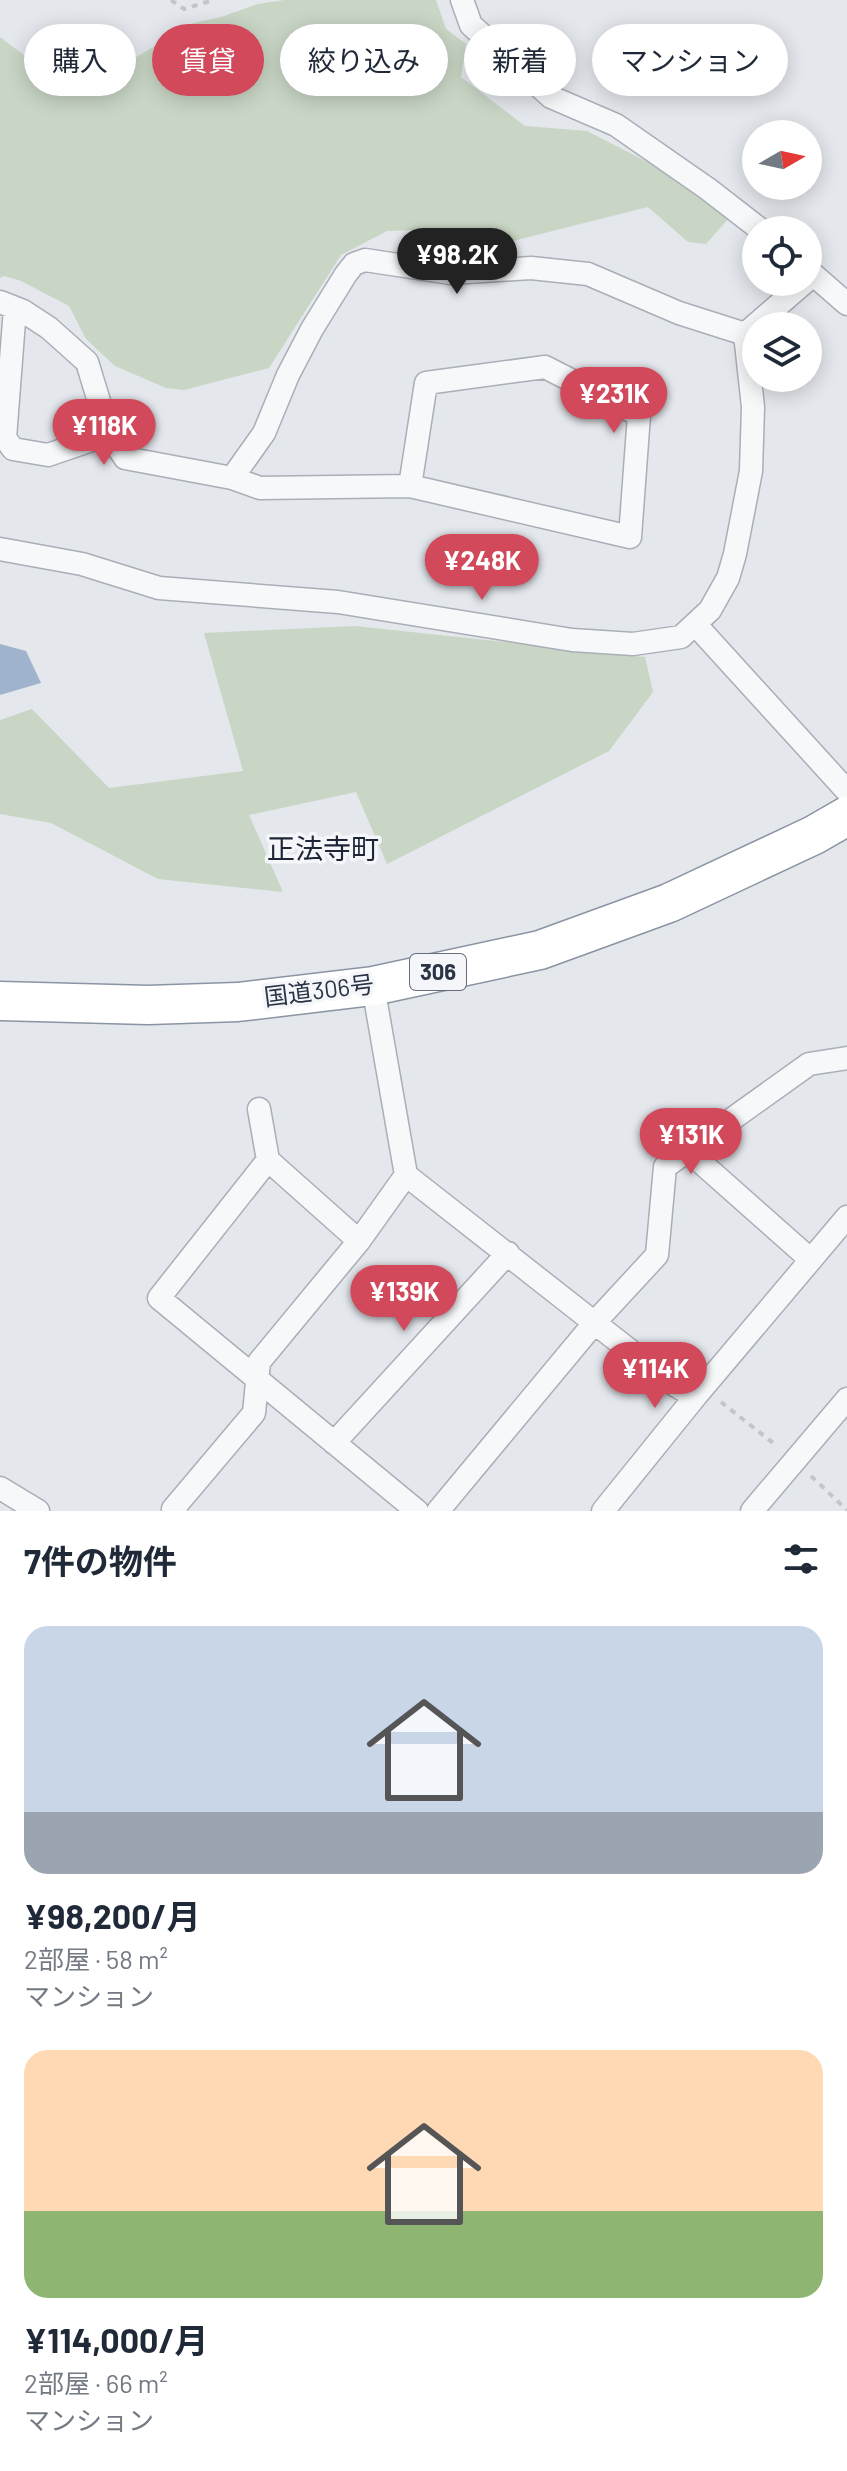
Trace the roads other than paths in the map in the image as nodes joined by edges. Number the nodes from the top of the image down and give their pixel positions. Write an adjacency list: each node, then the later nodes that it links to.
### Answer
1 (462, 0): 2 (street)
2 (743, 216)
3 (822, 286): 5 (street)
4 (787, 296): 7 (street)
5 (847, 304)
6 (8, 305): 10 (street); 10 (street)
7 (769, 312)
8 (742, 333): 11 (street)
9 (751, 392): 14 (street)
10 (109, 434): 11 (street)
11 (232, 478): 12 (street)
12 (410, 486): 12 (street)
13 (0, 549): 14 (street)
14 (695, 624): 15 (street)
15 (847, 791)
16 (847, 816): 17 (highway, 国道306号 / 306)
17 (373, 986): 18 (highway, 国道306号 / 306); 23 (street)
18 (0, 1001)
19 (847, 1058): 21 (street)
20 (259, 1109): 22 (street)
21 (688, 1151): 27 (street); 28 (street)
22 (268, 1160): 25 (street); 29 (street)
23 (406, 1175): 25 (street); 26 (street)
24 (844, 1227): 27 (street)
25 (359, 1241): 29 (street)
26 (508, 1253): 28 (street); 32 (street)
27 (811, 1260): 30 (street)
28 (596, 1321): 30 (street); 37 (street)
29 (258, 1381): 32 (street); 35 (street)
30 (695, 1397): 38 (street)
31 (847, 1399): 39 (street)
32 (334, 1443): 36 (street)
33 (0, 1488): 34 (street)
34 (38, 1511)
35 (176, 1511)
36 (417, 1511)
37 (438, 1511)
38 (603, 1511)
39 (752, 1511)

